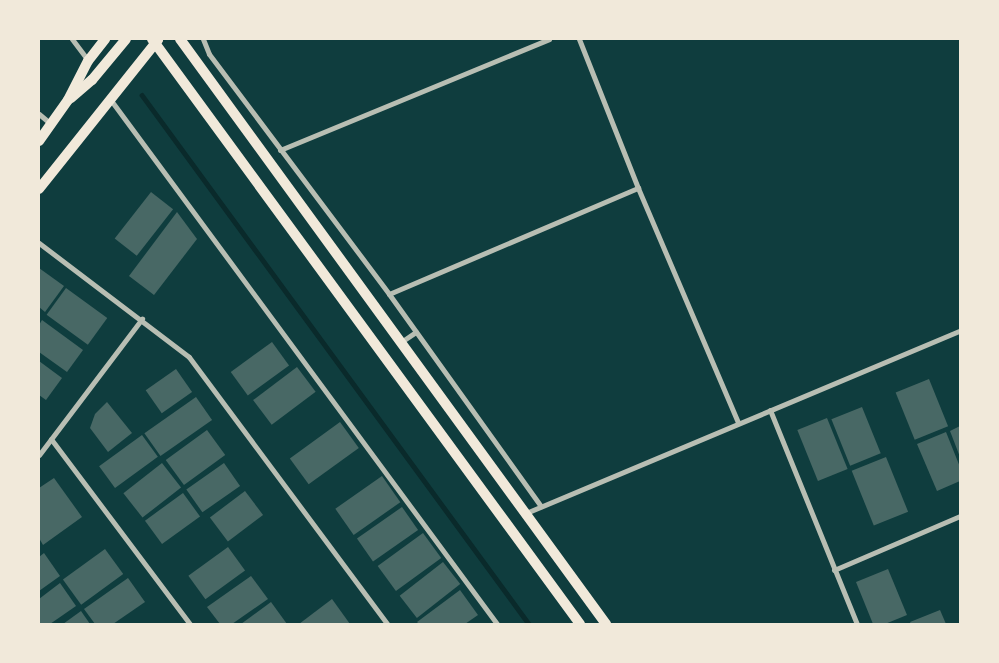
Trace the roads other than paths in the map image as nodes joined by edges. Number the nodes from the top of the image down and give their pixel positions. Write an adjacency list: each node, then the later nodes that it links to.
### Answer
1 (72, 39): 9 (street)
2 (104, 39): 9 (main road)
3 (126, 39): 11 (main road)
4 (180, 39): 23 (main road)
5 (203, 39): 15 (street)
6 (549, 39): 15 (street)
7 (580, 39): 16 (street)
8 (155, 41): 10 (main road); 35 (main road)
9 (88, 61): 11 (main road)
10 (110, 98): 17 (main road); 34 (street)
11 (68, 100): 13 (main road)
12 (39, 114): 13 (street)
13 (51, 124): 14 (main road)
14 (39, 141)
15 (280, 150): 19 (street)
16 (638, 188): 19 (street); 25 (street)
17 (39, 189)
18 (39, 243): 20 (street)
19 (390, 294): 22 (street)
20 (142, 319): 26 (street); 32 (street)
21 (960, 331): 24 (street)
22 (416, 332): 23 (street); 28 (street)
23 (401, 342): 29 (main road)
24 (770, 410): 25 (street); 31 (street)
25 (738, 423): 28 (street)
26 (51, 439): 27 (street); 33 (street)
27 (39, 455)
28 (541, 506): 29 (street)
29 (525, 513): 36 (main road)
30 (960, 516): 31 (street)
31 (834, 570): 37 (street)
32 (384, 623)
33 (190, 624)
34 (497, 624)
35 (580, 624)
36 (606, 624)
37 (857, 624)

